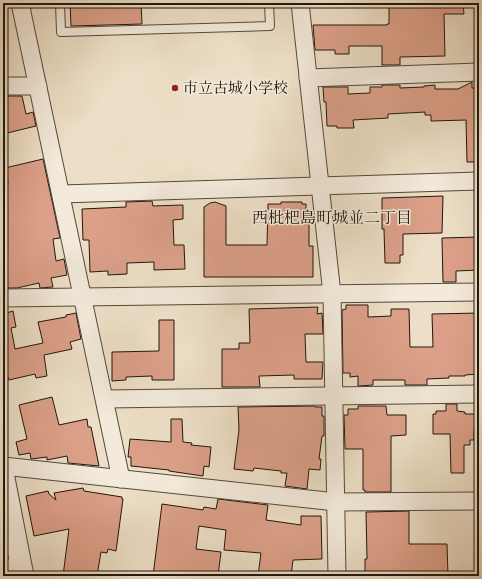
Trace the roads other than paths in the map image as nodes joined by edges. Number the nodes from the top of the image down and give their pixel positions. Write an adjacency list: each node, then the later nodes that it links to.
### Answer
1 (60, 3): 2 (lane)
2 (269, 3)
3 (300, 3): 6 (street)
4 (25, 4): 8 (street)
5 (479, 72): 6 (street)
6 (308, 78): 10 (street)
7 (3, 86): 8 (street)
8 (38, 86): 11 (street)
9 (479, 181): 10 (street)
10 (320, 186): 11 (street); 13 (street)
11 (61, 194): 14 (street)
12 (479, 292): 13 (street)
13 (332, 294): 14 (street); 17 (street)
14 (83, 297): 15 (street); 18 (street)
15 (3, 298)
16 (479, 394): 17 (street)
17 (334, 396): 18 (street); 23 (street)
18 (105, 399): 21 (street)
19 (3, 466): 21 (street)
20 (3, 473): 26 (street)
21 (121, 478): 23 (street)
22 (479, 501): 23 (street)
23 (336, 502): 27 (street)
24 (3, 568): 25 (street)
25 (5, 576)
26 (23, 576)
27 (337, 576)

